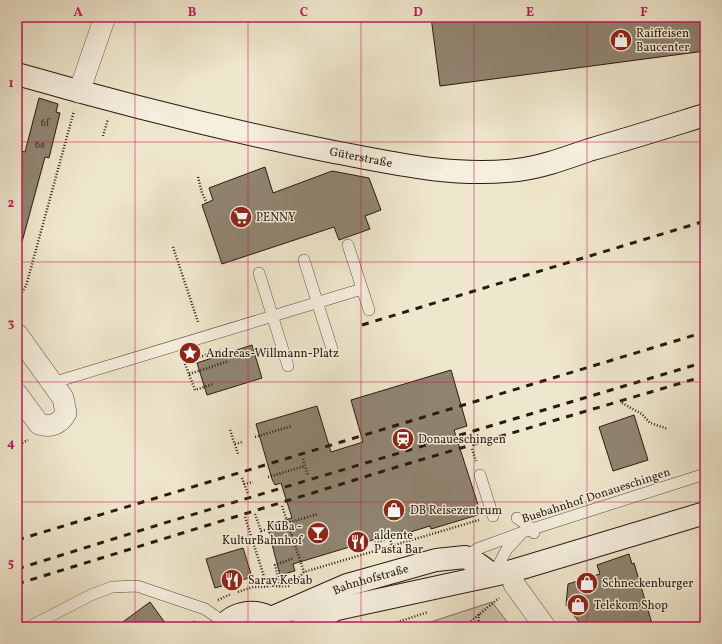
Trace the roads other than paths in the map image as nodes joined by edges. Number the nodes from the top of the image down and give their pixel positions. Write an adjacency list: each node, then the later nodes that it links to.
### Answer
1 (105, 17): 3 (street)
2 (17, 74): 3 (main road, Güterstraße)
3 (79, 92): 4 (main road, Güterstraße)
4 (705, 115)
5 (348, 245): 8 (lane)
6 (304, 260): 9 (lane)
7 (259, 273): 11 (lane)
8 (362, 289): 9 (lane); 10 (lane)
9 (317, 302): 11 (lane); 13 (lane)
10 (369, 310)
11 (272, 315): 14 (lane); 15 (lane)
12 (17, 334): 15 (street)
13 (332, 349)
14 (288, 366)
15 (52, 383): 16 (street)
16 (17, 394)
17 (705, 474): 22 (lane, Busbahnhof Donaueschingen)
18 (480, 475): 20 (lane)
19 (705, 513): 24 (main road, Bahnhofstraße)
20 (493, 516)
21 (517, 518): 22 (lane)
22 (530, 532): 23 (lane); 24 (lane, Busbahnhof Donaueschingen)
23 (465, 557): 24 (main road); 25 (main road, Bahnhofstraße)
24 (506, 577): 28 (main road, Bahnhofstraße); 29 (street)
25 (275, 623): 26 (main road)
26 (224, 625): 27 (lane)
27 (29, 627)
28 (302, 627)
29 (545, 627)

